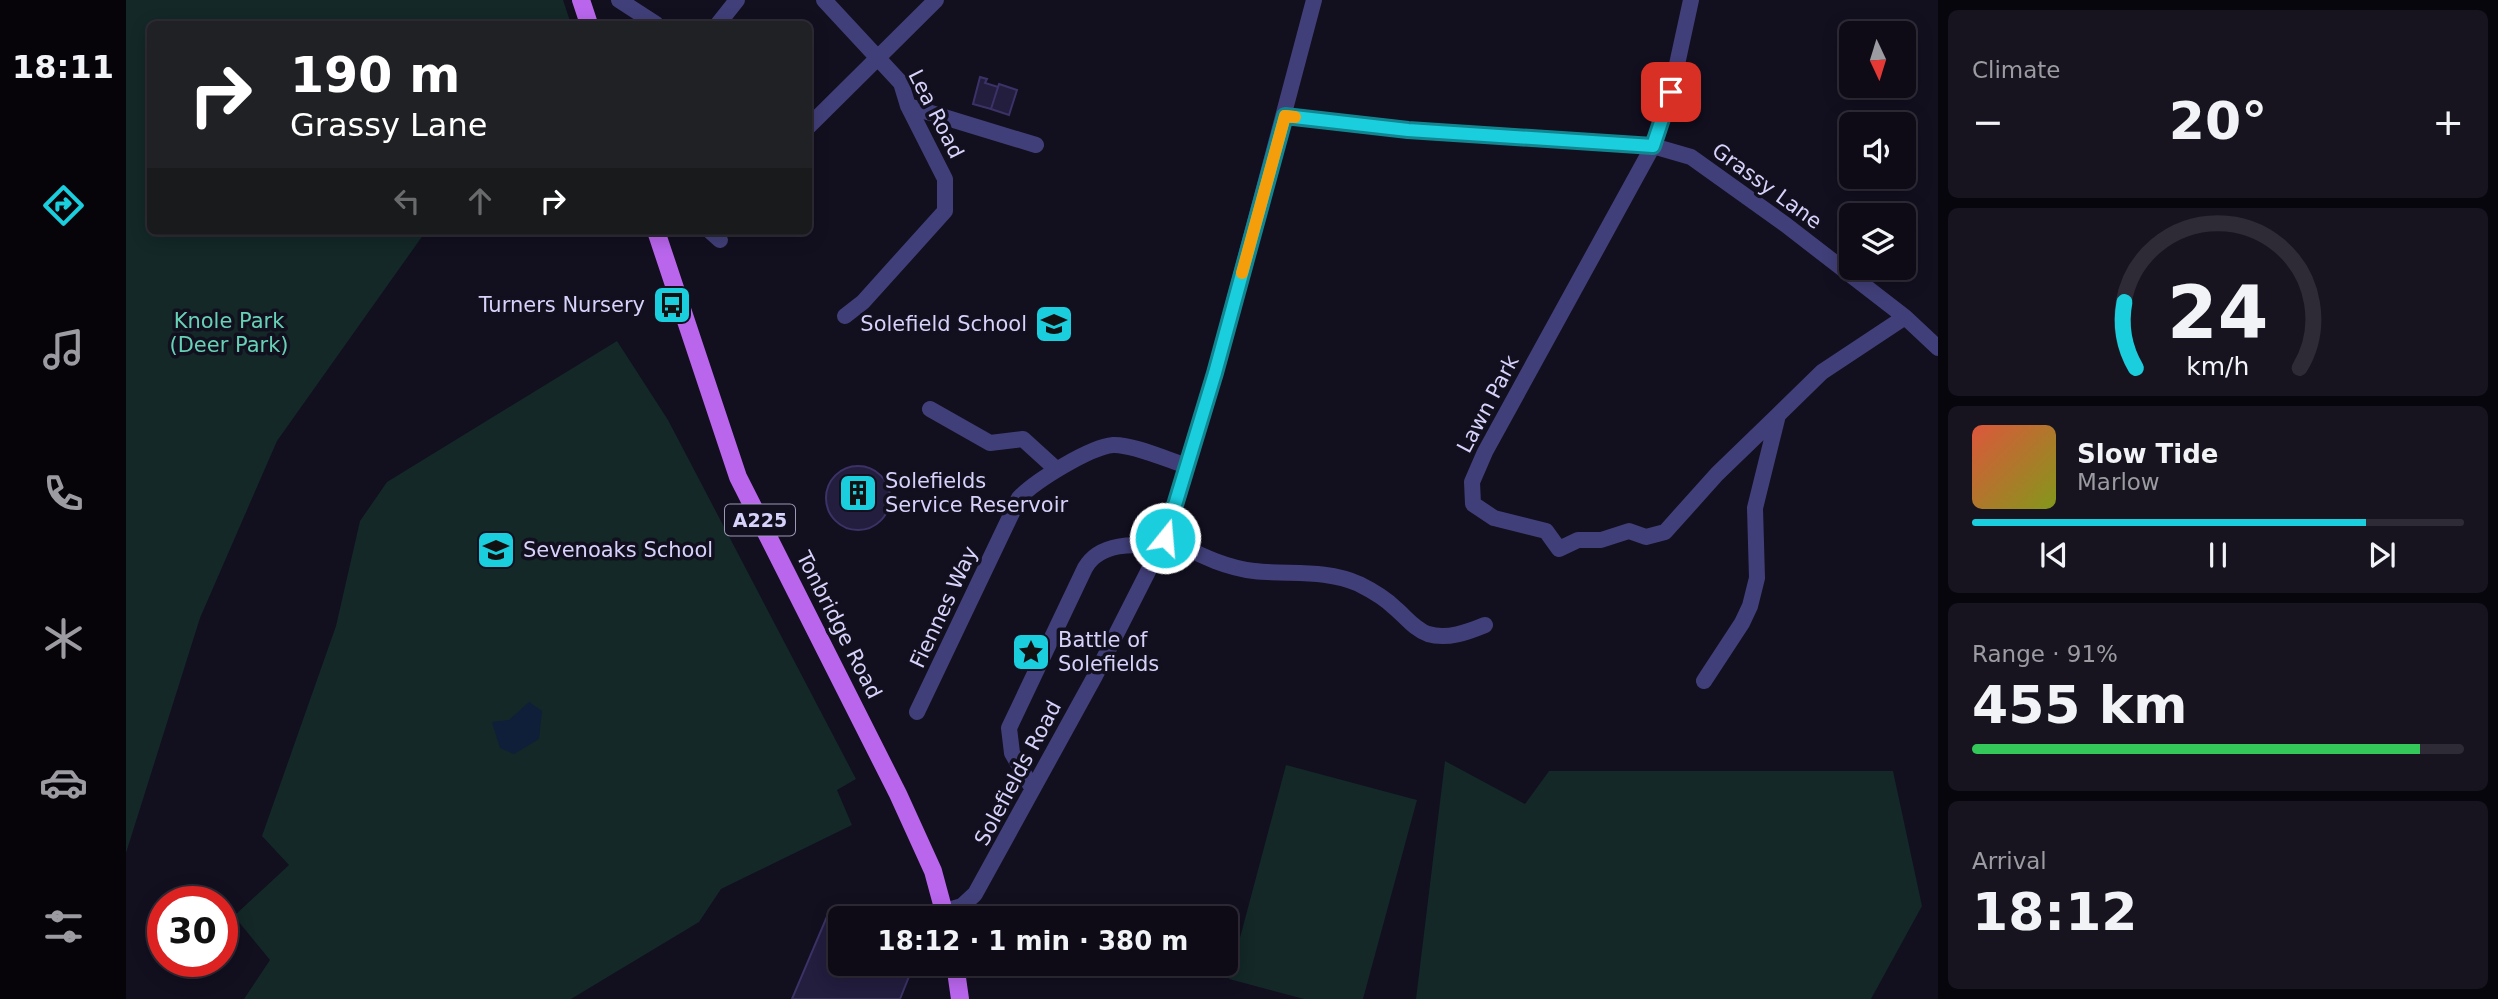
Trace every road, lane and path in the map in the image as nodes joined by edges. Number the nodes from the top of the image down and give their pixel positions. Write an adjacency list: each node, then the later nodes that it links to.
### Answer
1 (580, 0): 8 (main road)
2 (619, 0): 9 (street)
3 (737, 0): 10 (street)
4 (824, 0): 11 (street, Lea Road)
5 (936, 0): 11 (street)
6 (1314, 0): 13 (street, Solefields Road)
7 (1691, 0): 16 (street)
8 (588, 21)
9 (651, 21)
10 (720, 21)
11 (880, 58): 12 (street, Lea Road); 14 (street)
12 (908, 106): 15 (street); 18 (street, Lea Road)
13 (1285, 116): 16 (street, Grassy Lane); 23 (street, Solefields Road)
14 (812, 123)
15 (1037, 145)
16 (1653, 146): 19 (street, Grassy Lane); 22 (street, Lawn Park)
17 (657, 235): 30 (main road, Tonbridge Road / A225)
18 (845, 316)
19 (1905, 317): 20 (street, Grassy Lane); 22 (street)
20 (1938, 348)
21 (930, 409): 24 (street)
22 (1778, 415): 27 (street)
23 (1187, 466): 24 (street, Fiennes Way); 25 (street, Solefields Road)
24 (1056, 469): 28 (street, Fiennes Way)
25 (1162, 543): 26 (street); 29 (street, Solefields Road); 29 (street)
26 (1485, 625)
27 (1704, 681)
28 (917, 712)
29 (1032, 788): 31 (street, Solefields Road)
30 (943, 906)
31 (962, 906)
32 (957, 976): 33 (main road)
33 (960, 999)

